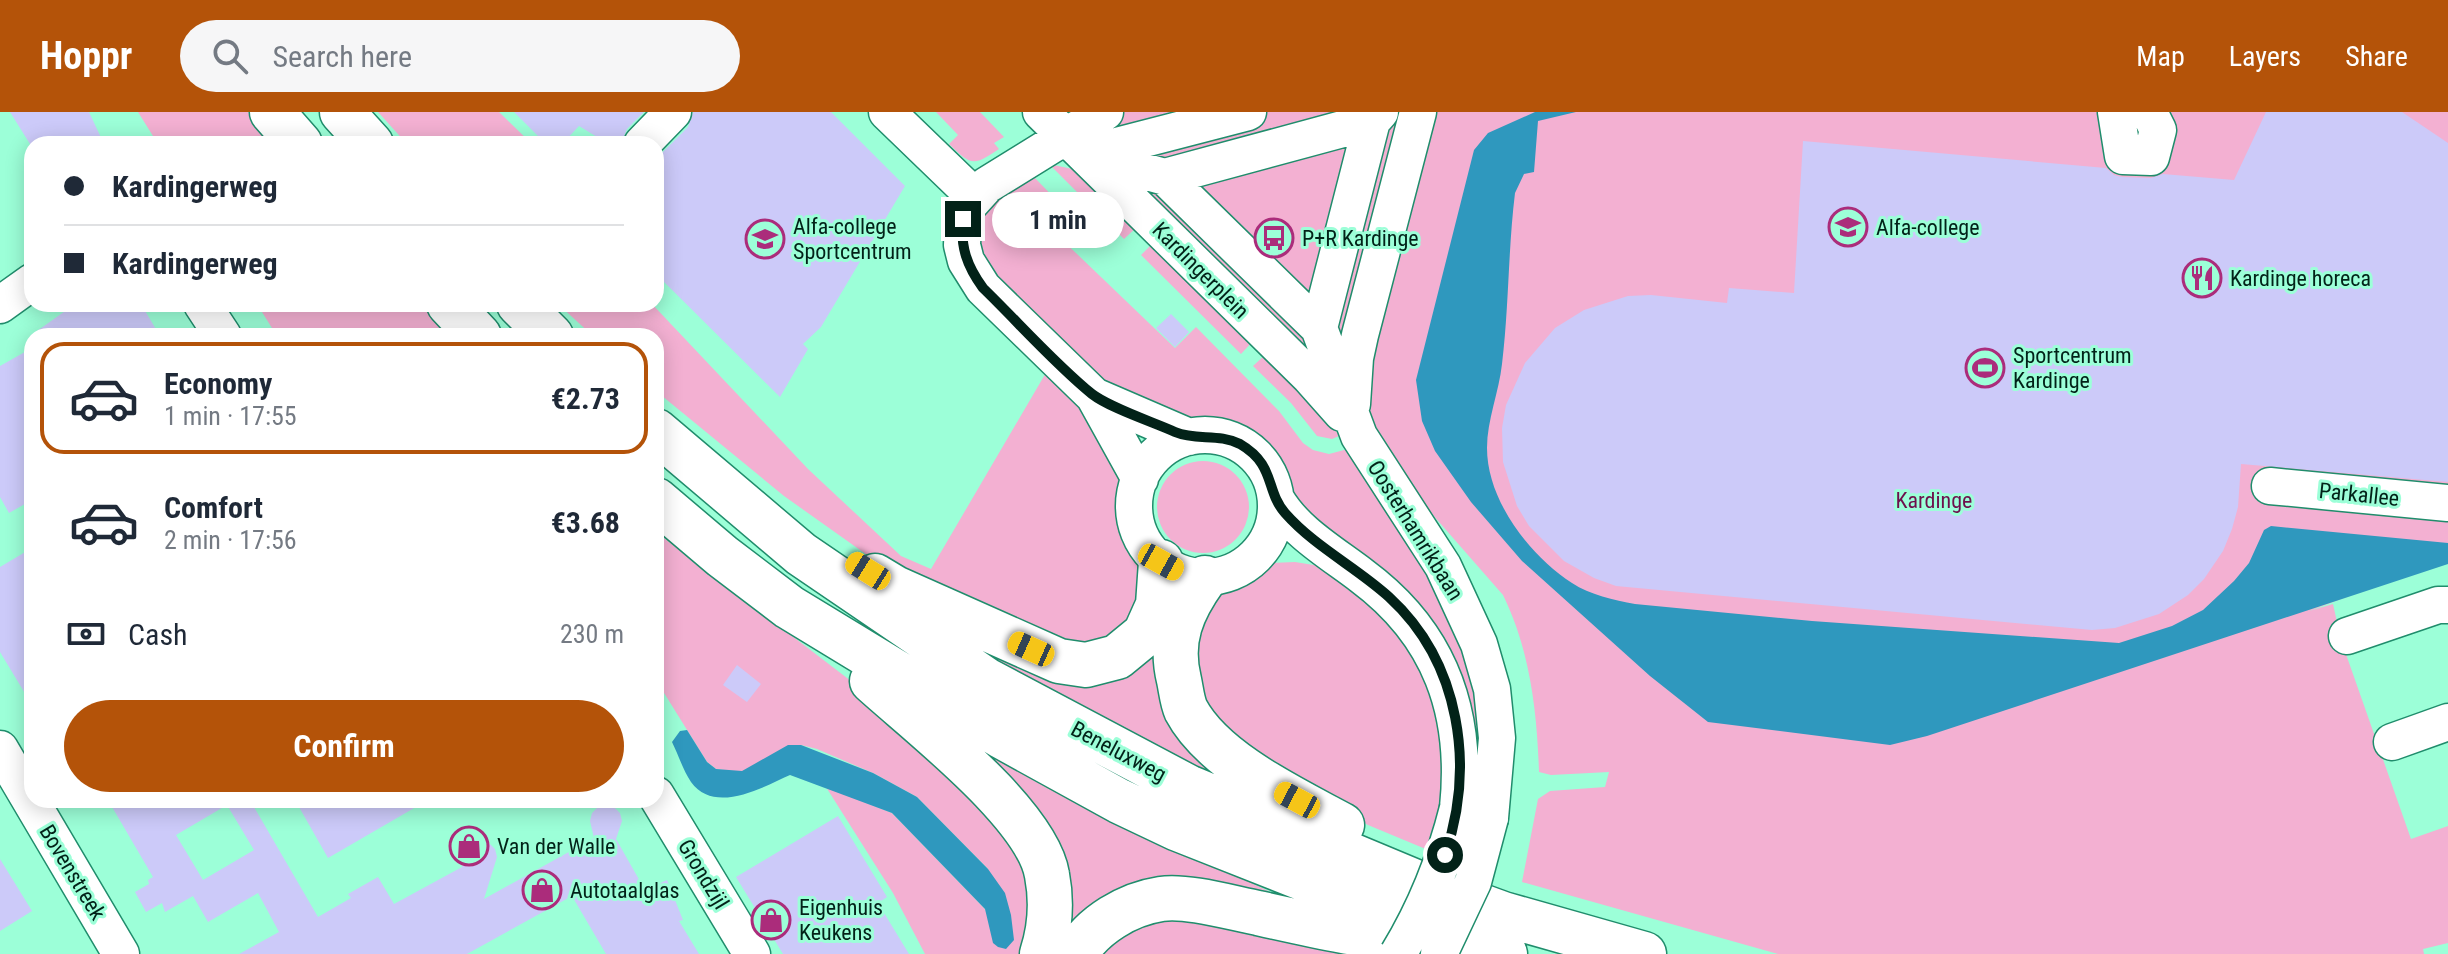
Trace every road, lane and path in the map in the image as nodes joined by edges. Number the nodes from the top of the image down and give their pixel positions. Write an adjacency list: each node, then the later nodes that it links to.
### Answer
1 (272, 112): 11 (highway)
2 (342, 112): 12 (highway)
3 (673, 112): 13 (street)
4 (887, 112): 15 (street)
5 (1105, 112): 10 (street)
6 (1248, 112): 10 (street)
7 (2116, 112): 8 (street)
8 (2149, 112)
9 (1397, 118): 14 (street); 22 (street); 23 (street)
10 (1064, 134): 14 (street, Kardingerplein); 15 (street); 24 (street, Kardingerplein)
11 (293, 136)
12 (364, 136)
13 (650, 136)
14 (1165, 177): 23 (street, Kardingerplein)
15 (974, 196): 25 (street)
16 (24, 288): 17 (street)
17 (0, 305)
18 (456, 312): 20 (highway)
19 (527, 312): 21 (highway)
20 (472, 328)
21 (543, 328)
22 (1360, 335): 23 (street); 26 (street)
23 (1323, 341): 24 (street); 26 (street, Kardingerplein)
24 (1284, 351): 26 (street, Kardingerplein)
25 (1094, 396): 27 (street); 29 (street)
26 (1356, 430): 47 (street, Oosterhamrikbaan)
27 (1189, 437): 29 (street); 31 (street)
28 (668, 442): 36 (highway); 48 (highway, Beneluxweg)
29 (1140, 479): 36 (street)
30 (2270, 486): 32 (street, Parkallee)
31 (1276, 499): 34 (street); 35 (street)
32 (2448, 503)
33 (664, 507): 39 (highway, Beneluxweg)
34 (1330, 554): 35 (street); 47 (street)
35 (1256, 556): 37 (street)
36 (1161, 562): 37 (street)
37 (1205, 578): 48 (highway)
38 (2448, 605): 40 (street)
39 (789, 607): 49 (highway, Beneluxweg); 52 (highway)
40 (2347, 636)
41 (2448, 722): 42 (street)
42 (2392, 742)
43 (0, 749): 44 (street, Bovenstreek)
44 (24, 790)
45 (35, 808): 50 (street, Bovenstreek)
46 (664, 808): 51 (street, Grondzijl)
47 (1474, 813): 49 (street, Oosterhamrikbaan, bridge); 54 (street, bridge)
48 (1589, 937): 55 (highway, Beneluxweg)
49 (1473, 951): 53 (highway)
50 (121, 954)
51 (752, 954)
52 (1042, 954)
53 (1076, 954)
54 (1398, 954)
55 (1644, 954)

